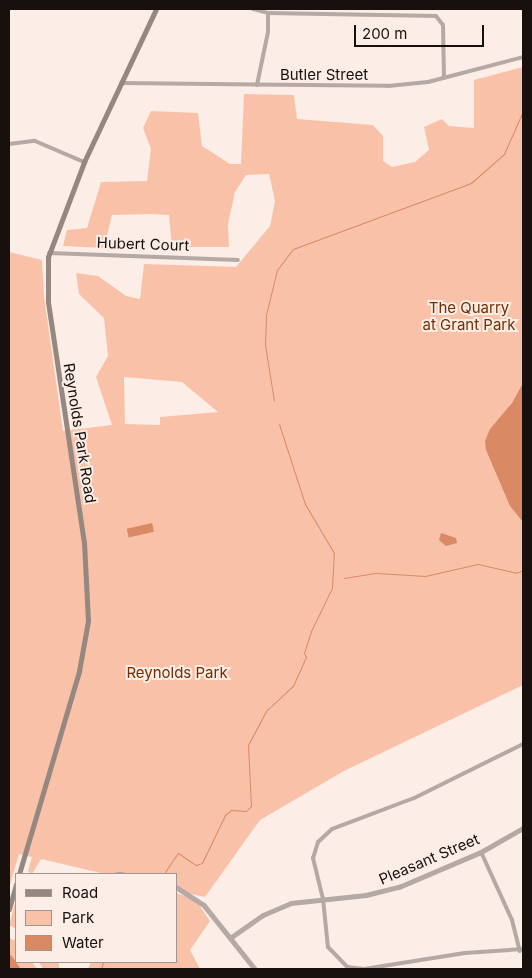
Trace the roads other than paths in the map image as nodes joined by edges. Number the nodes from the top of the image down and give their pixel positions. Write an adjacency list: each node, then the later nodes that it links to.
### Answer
1 (156, 9): 7 (main road, Reynolds Park Road)
2 (253, 9): 4 (street)
3 (339, 11): 4 (street); 6 (street)
4 (268, 13): 8 (street)
5 (523, 57): 6 (street, Butler Street)
6 (444, 78): 8 (street, Butler Street)
7 (121, 83): 8 (street, Butler Street); 10 (main road, Reynolds Park Road)
8 (257, 85)
9 (9, 144): 10 (street)
10 (84, 162): 11 (main road, Reynolds Park Road)
11 (48, 253): 12 (street, Hubert Court); 16 (main road, Reynolds Park Road)
12 (238, 260)
13 (523, 744): 19 (street)
14 (523, 828): 15 (street, Pleasant Street)
15 (481, 852): 19 (street, Pleasant Street); 22 (street)
16 (19, 873)
17 (15, 888): 20 (main road)
18 (178, 888): 21 (street)
19 (323, 898): 21 (street, Pleasant Street); 22 (street)
20 (9, 909)
21 (230, 938): 23 (street)
22 (521, 950)
23 (255, 969)

